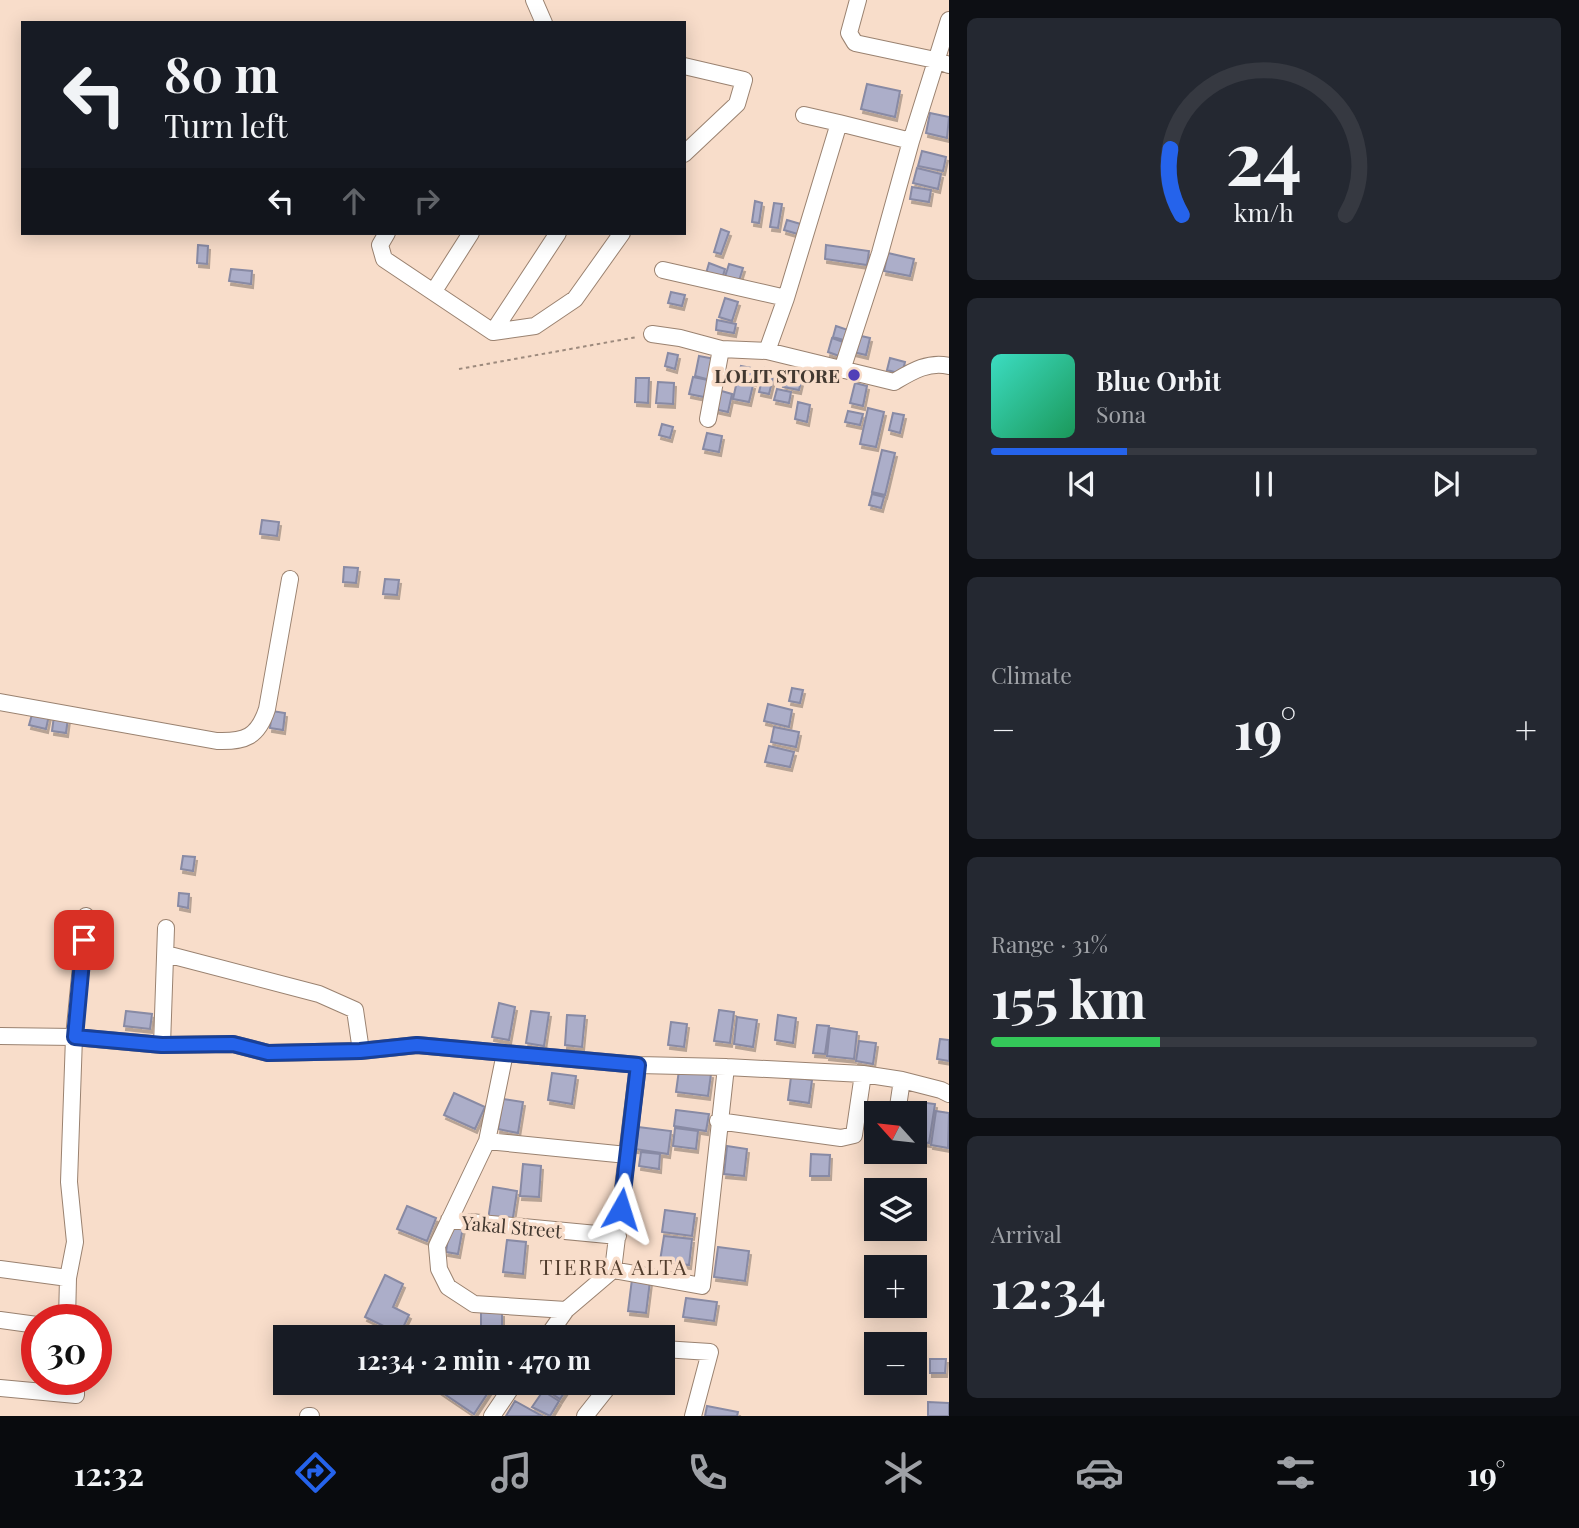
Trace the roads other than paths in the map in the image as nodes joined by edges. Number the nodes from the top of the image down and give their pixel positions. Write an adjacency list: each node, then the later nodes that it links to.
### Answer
1 (858, 0): 3 (street)
2 (949, 20): 3 (street)
3 (942, 63): 7 (street)
4 (686, 66): 8 (street)
5 (804, 115): 6 (street)
6 (839, 124): 7 (street); 15 (street)
7 (911, 141): 21 (street)
8 (686, 152)
9 (386, 235): 14 (street)
10 (470, 235): 14 (street)
11 (557, 235): 16 (street)
12 (621, 235): 16 (street)
13 (663, 270): 15 (street)
14 (435, 291): 16 (street)
15 (786, 298): 19 (street)
16 (492, 332)
17 (652, 334): 18 (street)
18 (721, 349): 19 (street); 22 (street)
19 (767, 351): 21 (street)
20 (949, 366): 21 (street)
21 (842, 370)
22 (708, 419)
23 (290, 579): 24 (street)
24 (0, 702)
25 (86, 916): 29 (street)
26 (166, 928): 27 (street)
27 (166, 954): 30 (street); 31 (street)
28 (0, 1036): 29 (street)
29 (75, 1037): 30 (street); 46 (street)
30 (162, 1045): 31 (street)
31 (360, 1051): 32 (street)
32 (505, 1053): 33 (street); 40 (street)
33 (638, 1065): 34 (street); 41 (street)
34 (726, 1067): 35 (street); 39 (street)
35 (863, 1074): 36 (street); 39 (street)
36 (902, 1080): 37 (street); 38 (street)
37 (949, 1094)
38 (899, 1101)
39 (718, 1121): 45 (street)
40 (487, 1141): 41 (street); 42 (street)
41 (627, 1155): 43 (street)
42 (449, 1220): 43 (street, Yakal Street); 48 (street)
43 (618, 1236): 45 (street)
44 (0, 1269): 46 (street)
45 (613, 1270): 48 (street)
46 (68, 1278): 47 (street)
47 (67, 1304)
48 (566, 1310): 51 (street)
49 (0, 1320): 50 (street)
50 (21, 1323)
51 (555, 1325)
52 (675, 1350): 59 (street)
53 (0, 1388): 54 (street)
54 (21, 1390)
55 (506, 1395): 57 (street)
56 (602, 1395): 58 (street)
57 (492, 1416)
58 (585, 1416)
59 (693, 1416)

